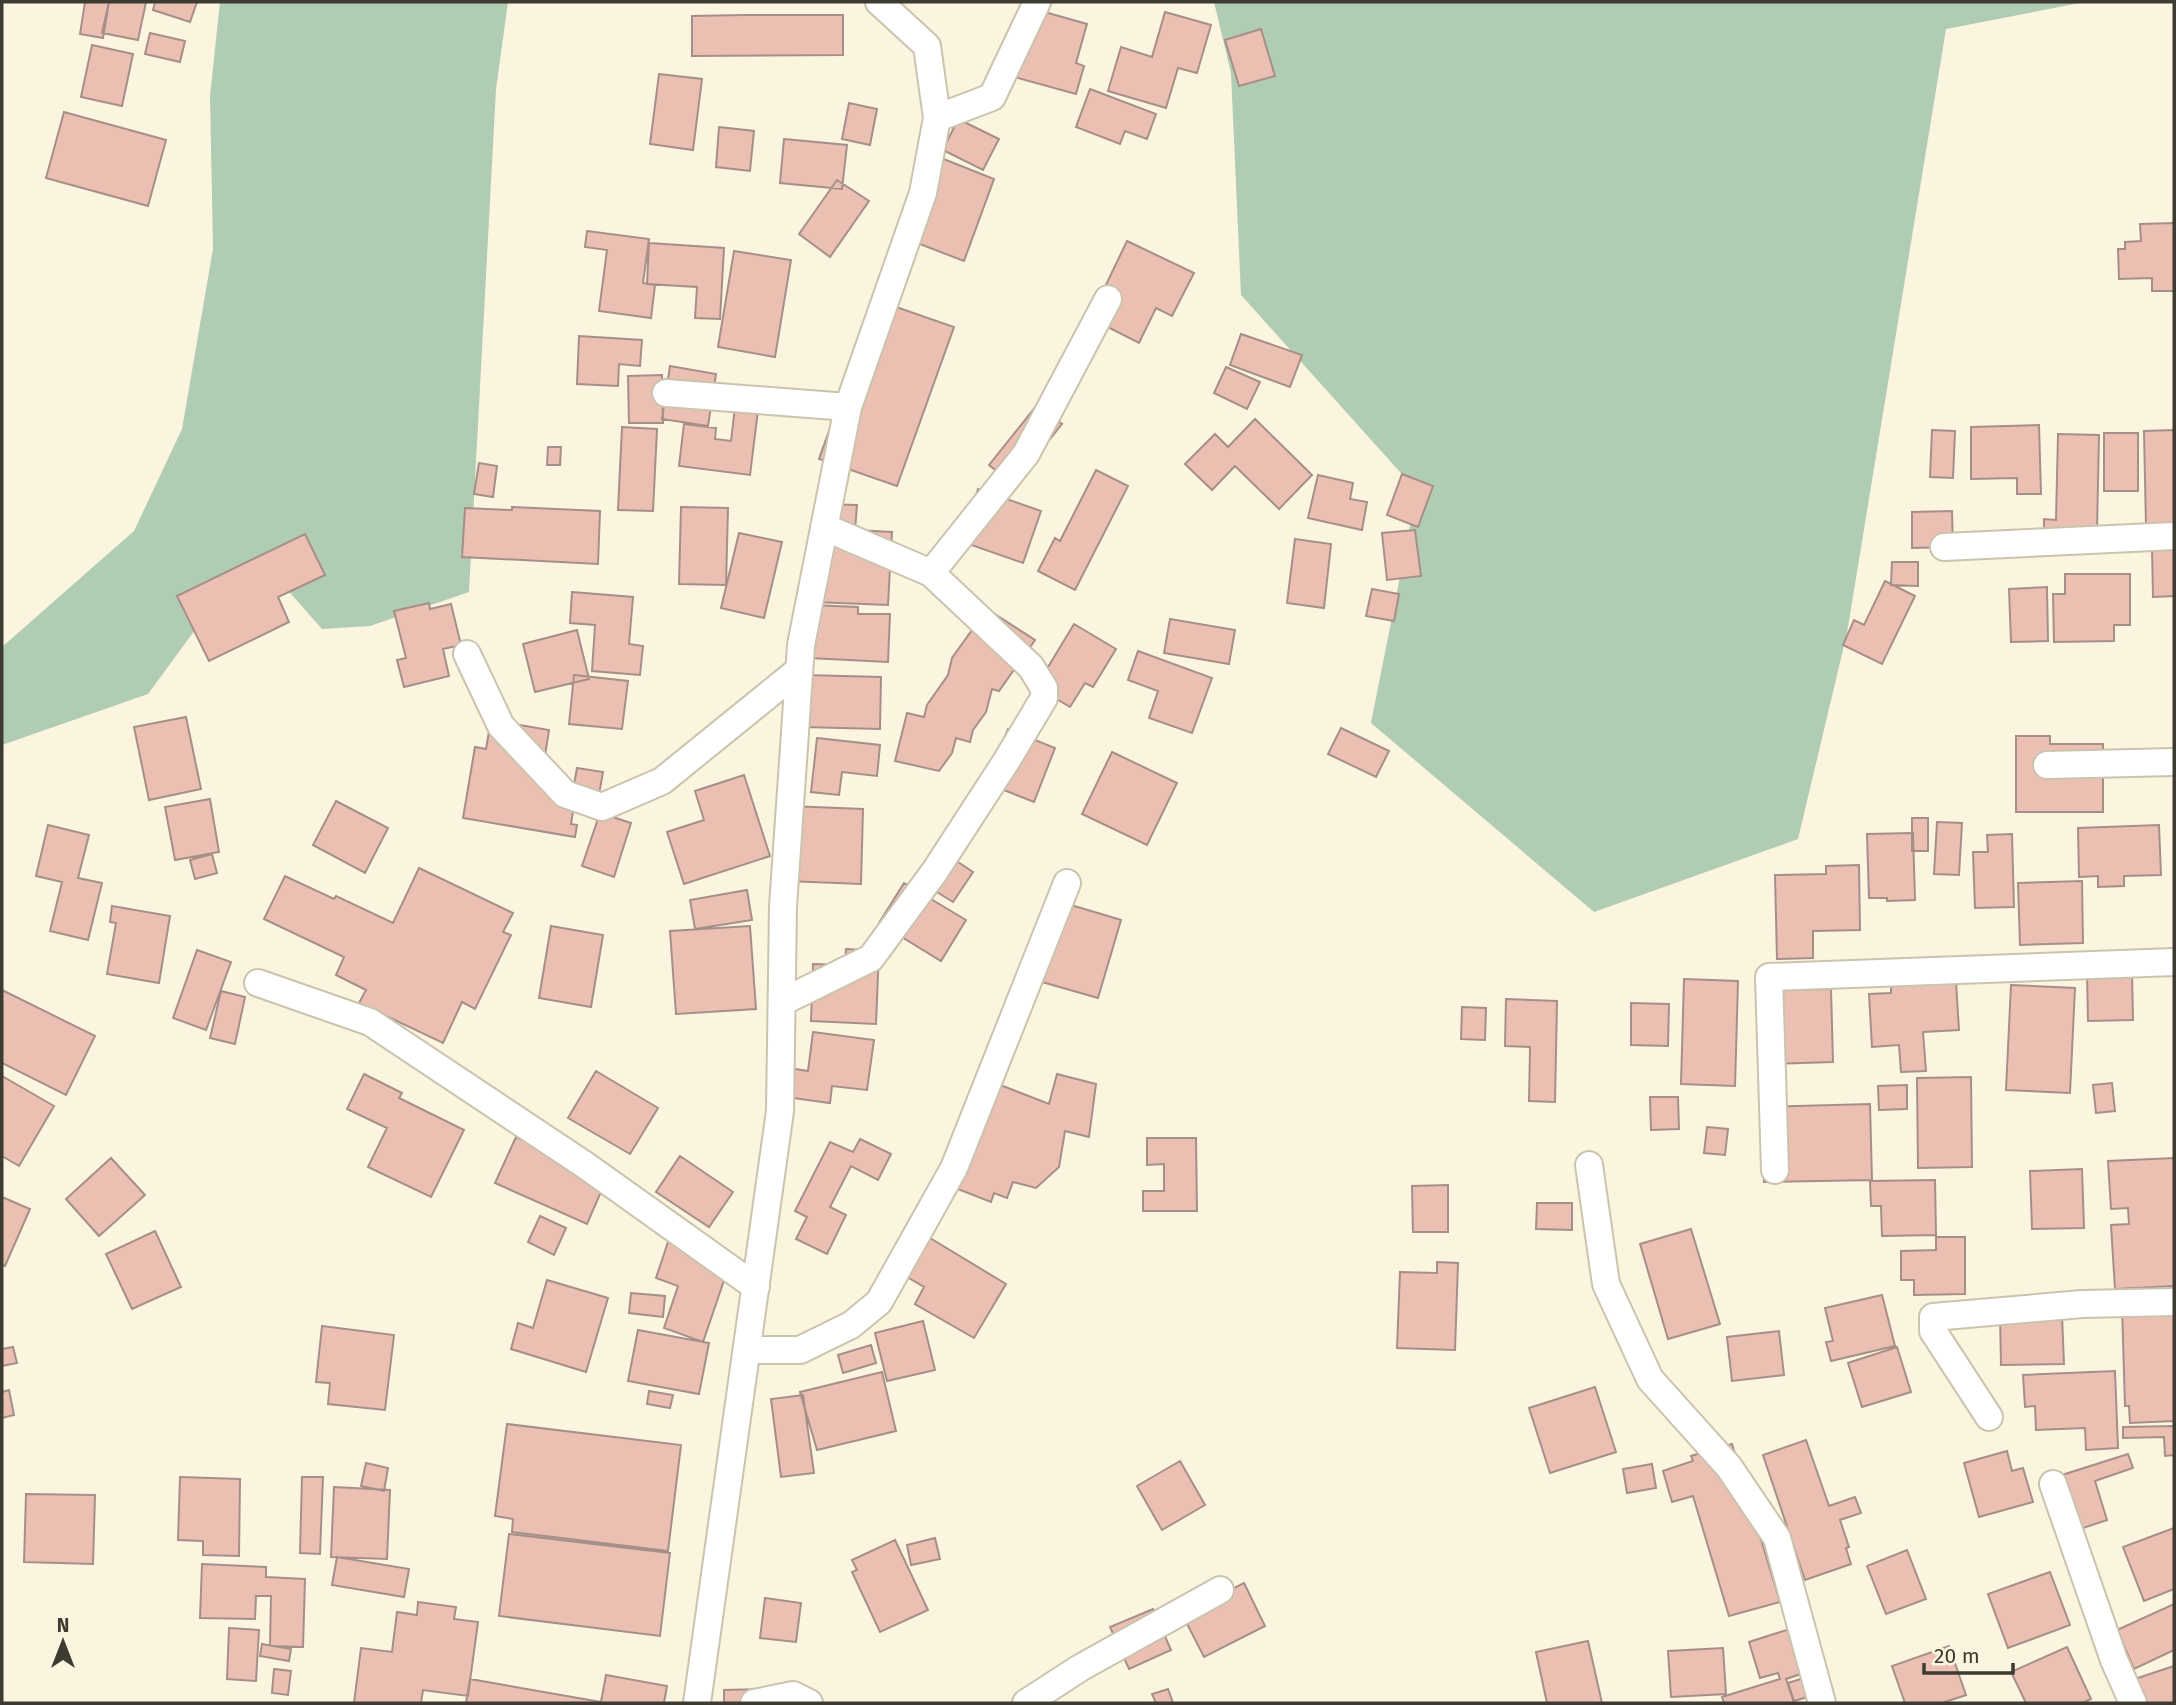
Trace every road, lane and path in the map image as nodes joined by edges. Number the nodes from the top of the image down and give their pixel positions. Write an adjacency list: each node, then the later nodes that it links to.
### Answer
1 (879, 2): 3 (street)
2 (1037, 2): 3 (street)
3 (937, 118): 6 (street)
4 (1108, 299): 10 (street)
5 (666, 393): 6 (street)
6 (848, 407): 7 (street)
7 (824, 527): 10 (street); 12 (street)
8 (2174, 536): 9 (street)
9 (1944, 547)
10 (931, 573): 18 (street)
11 (467, 654): 12 (street)
12 (799, 670): 18 (street)
13 (2174, 762): 14 (street)
14 (2047, 765)
15 (1067, 883): 23 (street)
16 (2174, 962): 20 (street)
17 (258, 983): 21 (street)
18 (782, 1002): 21 (street)
19 (1589, 1165): 31 (street)
20 (1775, 1170)
21 (756, 1287): 23 (street)
22 (2174, 1302): 24 (street)
23 (748, 1350): 27 (street)
24 (1989, 1417)
25 (2053, 1484): 32 (street)
26 (1220, 1590): 30 (street)
27 (697, 1703)
28 (754, 1703): 29 (street)
29 (809, 1703)
30 (1026, 1703)
31 (1822, 1703)
32 (2133, 1703)

